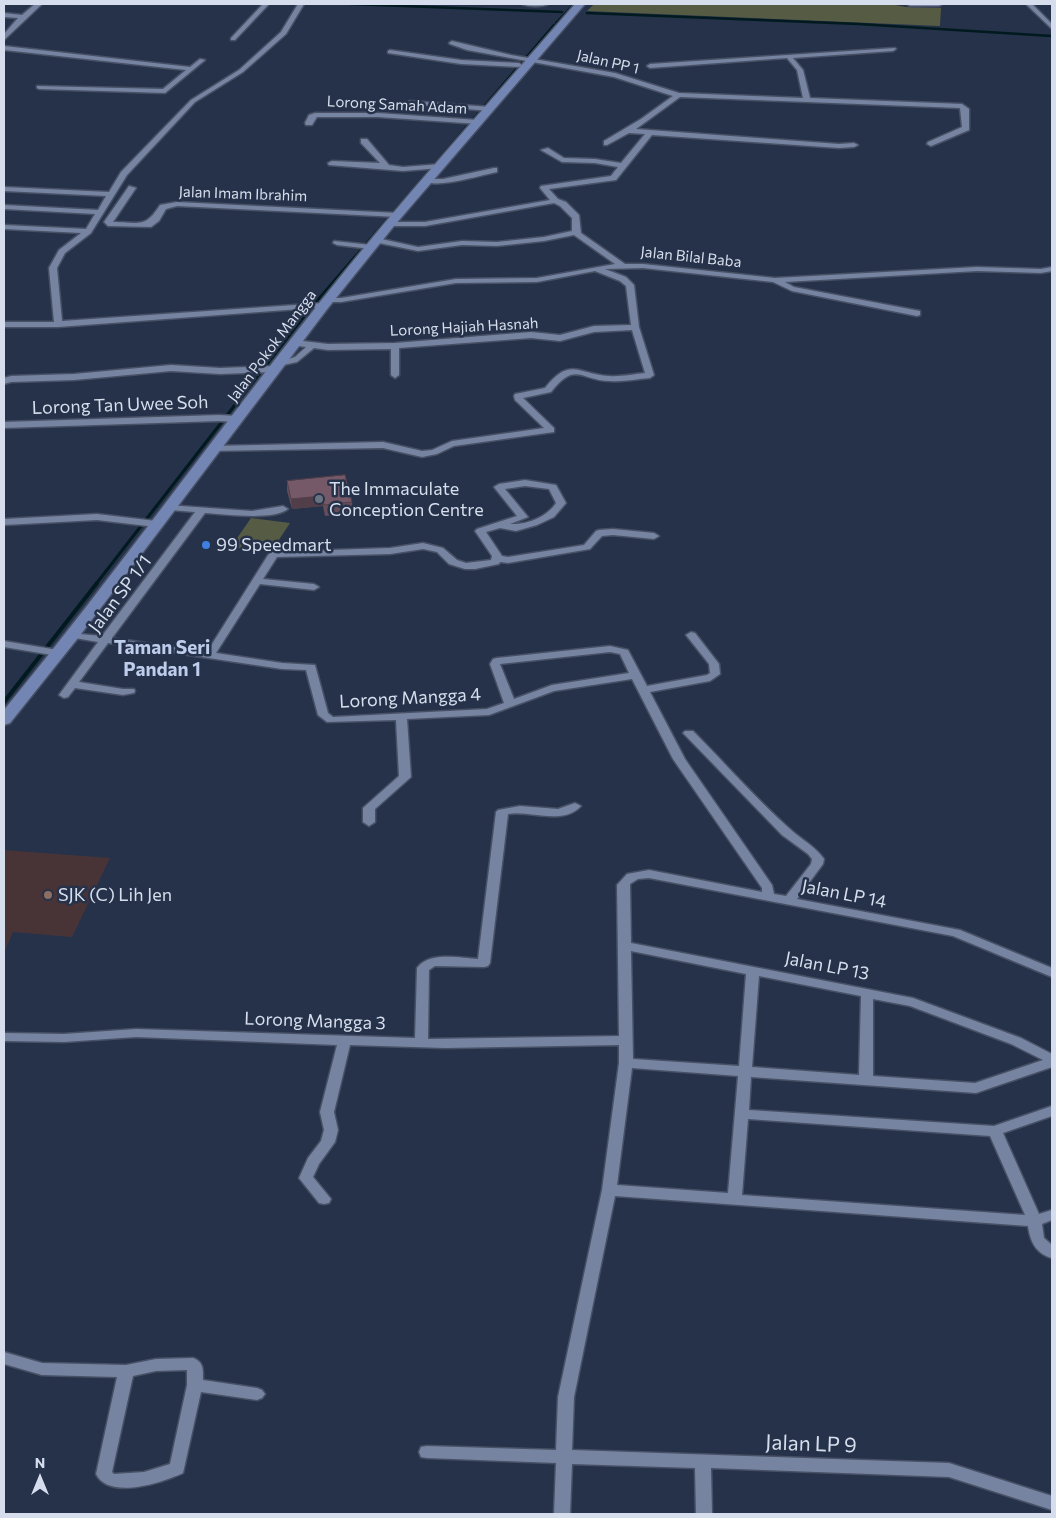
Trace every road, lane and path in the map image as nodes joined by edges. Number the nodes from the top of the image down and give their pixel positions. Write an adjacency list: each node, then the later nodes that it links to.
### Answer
1 (40, 4): 11 (street)
2 (266, 4): 14 (street)
3 (301, 4): 49 (street)
4 (525, 4): 5 (street)
5 (546, 4)
6 (580, 4): 21 (main road, Jalan Pokok Mangga)
7 (910, 4): 8 (street)
8 (939, 4)
9 (1029, 4): 12 (street)
10 (4, 15): 11 (street)
11 (23, 17): 13 (street)
12 (1052, 27)
13 (4, 38)
14 (233, 39)
15 (452, 43): 21 (street)
16 (4, 48): 23 (street)
17 (893, 49): 19 (street)
18 (390, 52): 21 (street)
19 (788, 56): 22 (street); 26 (street)
20 (202, 60): 23 (street)
21 (527, 62): 25 (street, Jalan PP 1); 29 (main road, Jalan Pokok Mangga)
22 (650, 66)
23 (192, 69): 24 (street)
24 (40, 87)
25 (678, 95): 26 (street, Jalan PP 1); 34 (street)
26 (807, 99): 38 (street, Jalan PP 1)
27 (410, 104): 29 (street)
28 (363, 107): 30 (street)
29 (484, 109): 31 (main road, Jalan Pokok Mangga)
30 (360, 115): 31 (street, Lorong Samah Adam); 32 (street, Lorong Samah Adam); 33 (street)
31 (476, 122): 43 (main road, Jalan Pokok Mangga)
32 (309, 123)
33 (359, 123)
34 (630, 131): 35 (street); 37 (street)
35 (649, 134): 39 (street); 44 (street)
36 (364, 141): 42 (street)
37 (607, 143)
38 (931, 144)
39 (854, 145)
40 (545, 150): 44 (street)
41 (332, 163): 42 (street)
42 (385, 166): 43 (street)
43 (439, 166): 46 (main road, Jalan Pokok Mangga)
44 (624, 166): 50 (street)
45 (494, 170): 46 (street)
46 (428, 181): 53 (main road, Jalan Pokok Mangga)
47 (132, 188): 53 (street, Jalan Imam Ibrahim)
48 (4, 189): 49 (street)
49 (112, 194): 52 (street)
50 (555, 201): 53 (street); 56 (street)
51 (4, 207): 52 (street)
52 (100, 212): 55 (street)
53 (391, 217): 58 (main road, Jalan Pokok Mangga)
54 (4, 227): 55 (street)
55 (88, 231): 65 (street)
56 (576, 232): 58 (street); 59 (street)
57 (337, 243): 58 (street)
58 (368, 245): 63 (main road, Jalan Pokok Mangga)
59 (622, 265): 60 (street, Jalan Bilal Baba); 62 (street, Jalan Bilal Baba)
60 (596, 269): 63 (street, Jalan Bilal Baba); 67 (street)
61 (1052, 269): 62 (street, Jalan Bilal Baba)
62 (775, 280): 64 (street)
63 (323, 303): 65 (street, Jalan Bilal Baba); 68 (main road, Jalan Pokok Mangga)
64 (917, 313)
65 (58, 324): 66 (street, Jalan Bilal Baba)
66 (4, 326)
67 (634, 327): 70 (street, Lorong Hajiah Hasnah); 76 (street)
68 (294, 342): 69 (street, Lorong Hajiah Hasnah); 71 (main road, Jalan Pokok Mangga)
69 (312, 345): 70 (street, Lorong Hajiah Hasnah); 71 (street)
70 (395, 346): 72 (street)
71 (277, 366): 73 (street); 74 (main road, Jalan Pokok Mangga)
72 (395, 375)
73 (4, 381)
74 (234, 419): 75 (street, Lorong Tan Uwee Soh); 76 (main road, Jalan Pokok Mangga)
75 (4, 425)
76 (214, 449): 77 (main road, Jalan Pokok Mangga)
77 (170, 507): 79 (street); 81 (main road, Jalan Pokok Mangga)
78 (283, 509): 79 (street)
79 (201, 511): 89 (street, Jalan SP 1/1)
80 (4, 522): 81 (street)
81 (153, 524): 87 (main road, Jalan Pokok Mangga)
82 (501, 525): 82 (street); 84 (street)
83 (654, 536): 84 (street)
84 (497, 559): 85 (street)
85 (258, 581): 86 (street); 92 (street)
86 (314, 587)
87 (73, 634): 89 (street, Lorong Mangga 4); 91 (main road, Jalan Pokok Mangga)
88 (691, 635): 95 (street)
89 (106, 640): 92 (street, Lorong Mangga 4); 94 (street, Jalan SP 1/1)
90 (4, 644): 91 (street)
91 (54, 652): 100 (main road, Jalan Pokok Mangga)
92 (210, 655): 99 (street, Lorong Mangga 4)
93 (636, 675): 95 (street); 98 (street, Lorong Mangga 4); 98 (street)
94 (73, 684): 96 (street); 97 (street, Jalan SP 1/1)
95 (645, 690): 104 (street)
96 (130, 691)
97 (64, 695)
98 (510, 704): 99 (street, Lorong Mangga 4)
99 (401, 717): 103 (street)
100 (4, 720)
101 (689, 733): 105 (street)
102 (574, 806): 113 (street)
103 (369, 822)
104 (768, 897): 105 (street, Jalan LP 14); 106 (street, Jalan LP 14)
105 (789, 901): 108 (street, Jalan LP 14)
106 (626, 946): 107 (street, Jalan LP 13); 111 (street)
107 (753, 971): 109 (street, Jalan LP 13); 116 (street)
108 (1052, 973)
109 (867, 993): 114 (street, Jalan LP 13); 117 (street)
110 (4, 1037): 112 (street, Lorong Mangga 3)
111 (626, 1040): 113 (street, Lorong Mangga 3); 115 (street)
112 (344, 1041): 113 (street, Lorong Mangga 3); 122 (street)
113 (421, 1043)
114 (1052, 1060): 117 (street)
115 (626, 1063): 116 (street); 121 (street)
116 (745, 1072): 117 (street); 119 (street)
117 (866, 1080)
118 (1052, 1111): 120 (street)
119 (742, 1114): 120 (street); 123 (street)
120 (994, 1131): 125 (street)
121 (609, 1190): 123 (street); 132 (street)
122 (324, 1199)
123 (735, 1199): 125 (street)
124 (1052, 1215): 125 (street)
125 (1035, 1221): 126 (street)
126 (1052, 1253)
127 (4, 1358): 128 (street)
128 (126, 1371): 129 (street); 129 (street)
129 (195, 1385): 130 (street)
130 (257, 1394)
131 (426, 1452): 132 (street, Jalan LP 9)
132 (564, 1457): 133 (street, Jalan LP 9); 135 (street)
133 (703, 1462): 134 (street, Jalan LP 9); 136 (street)
134 (1052, 1503)
135 (562, 1514)
136 (704, 1514)

